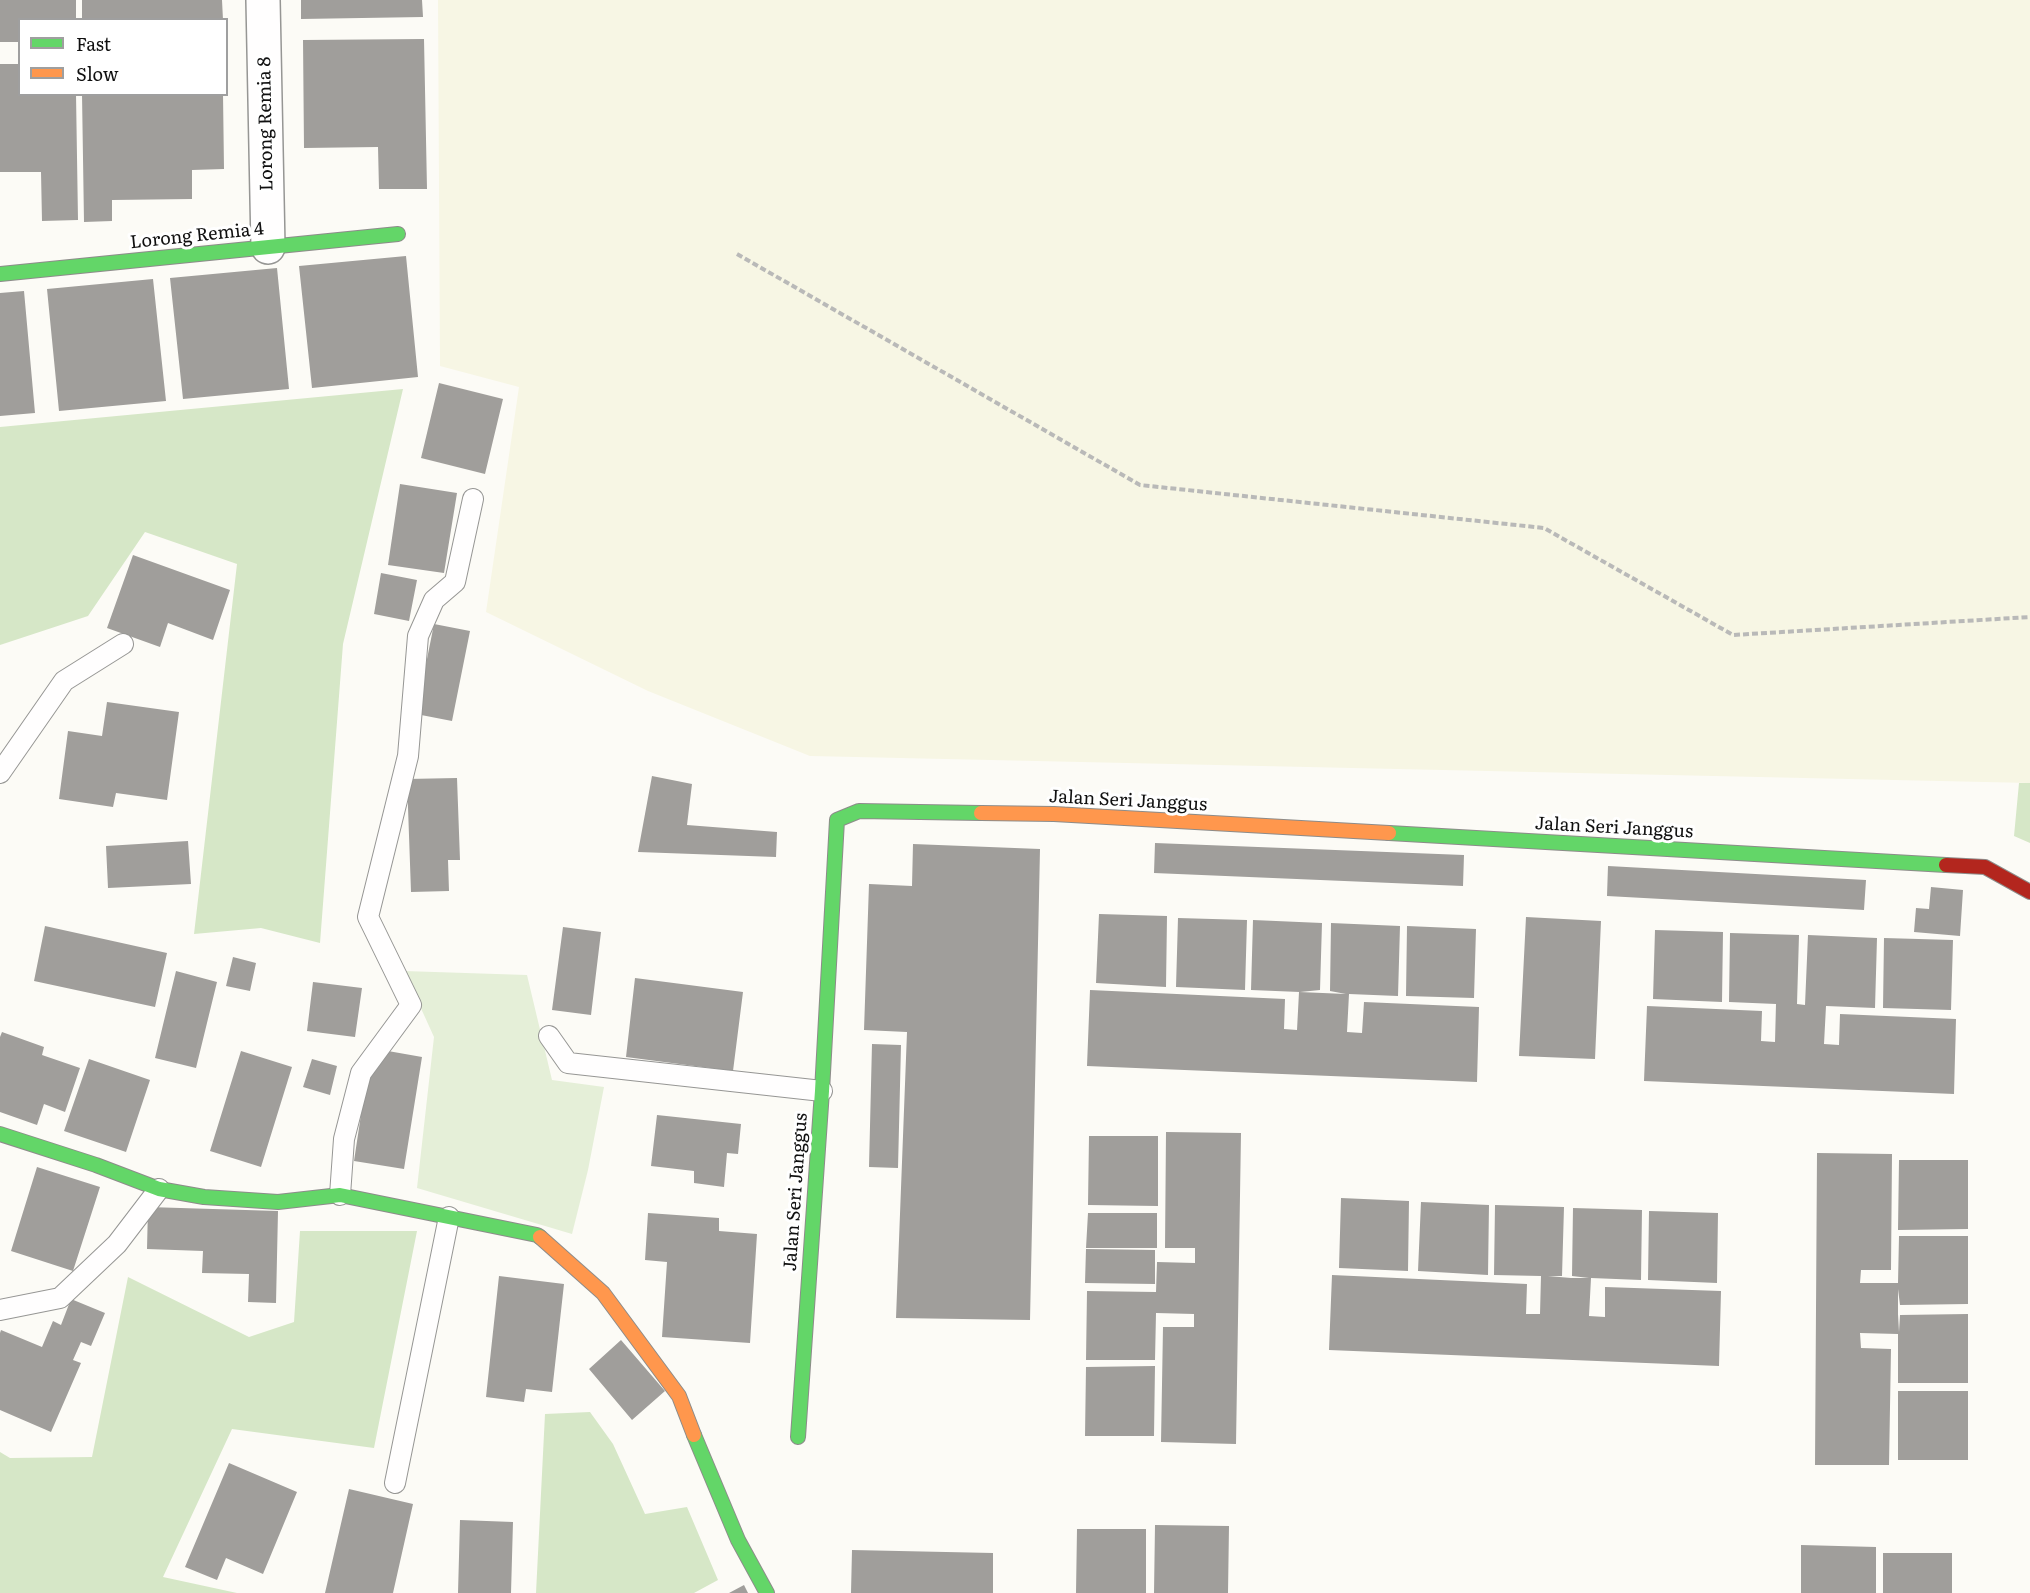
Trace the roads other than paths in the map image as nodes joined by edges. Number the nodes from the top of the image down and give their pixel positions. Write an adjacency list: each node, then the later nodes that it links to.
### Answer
1 (264, 0): 3 (street, Lorong Remia 8)
2 (398, 234): 3 (street, Lorong Remia 4)
3 (268, 247): 4 (street, Lorong Remia 4)
4 (0, 274)
5 (473, 499): 13 (lane)
6 (123, 644): 7 (lane)
7 (0, 774)
8 (2030, 892): 10 (street, Jalan Seri Janggus)
9 (549, 1036): 10 (lane)
10 (822, 1091): 16 (street, Jalan Seri Janggus)
11 (0, 1134): 12 (street)
12 (159, 1189): 13 (street); 15 (lane)
13 (340, 1195): 14 (street)
14 (449, 1216): 17 (lane); 18 (street)
15 (0, 1310)
16 (798, 1437)
17 (395, 1483)
18 (767, 1593)

